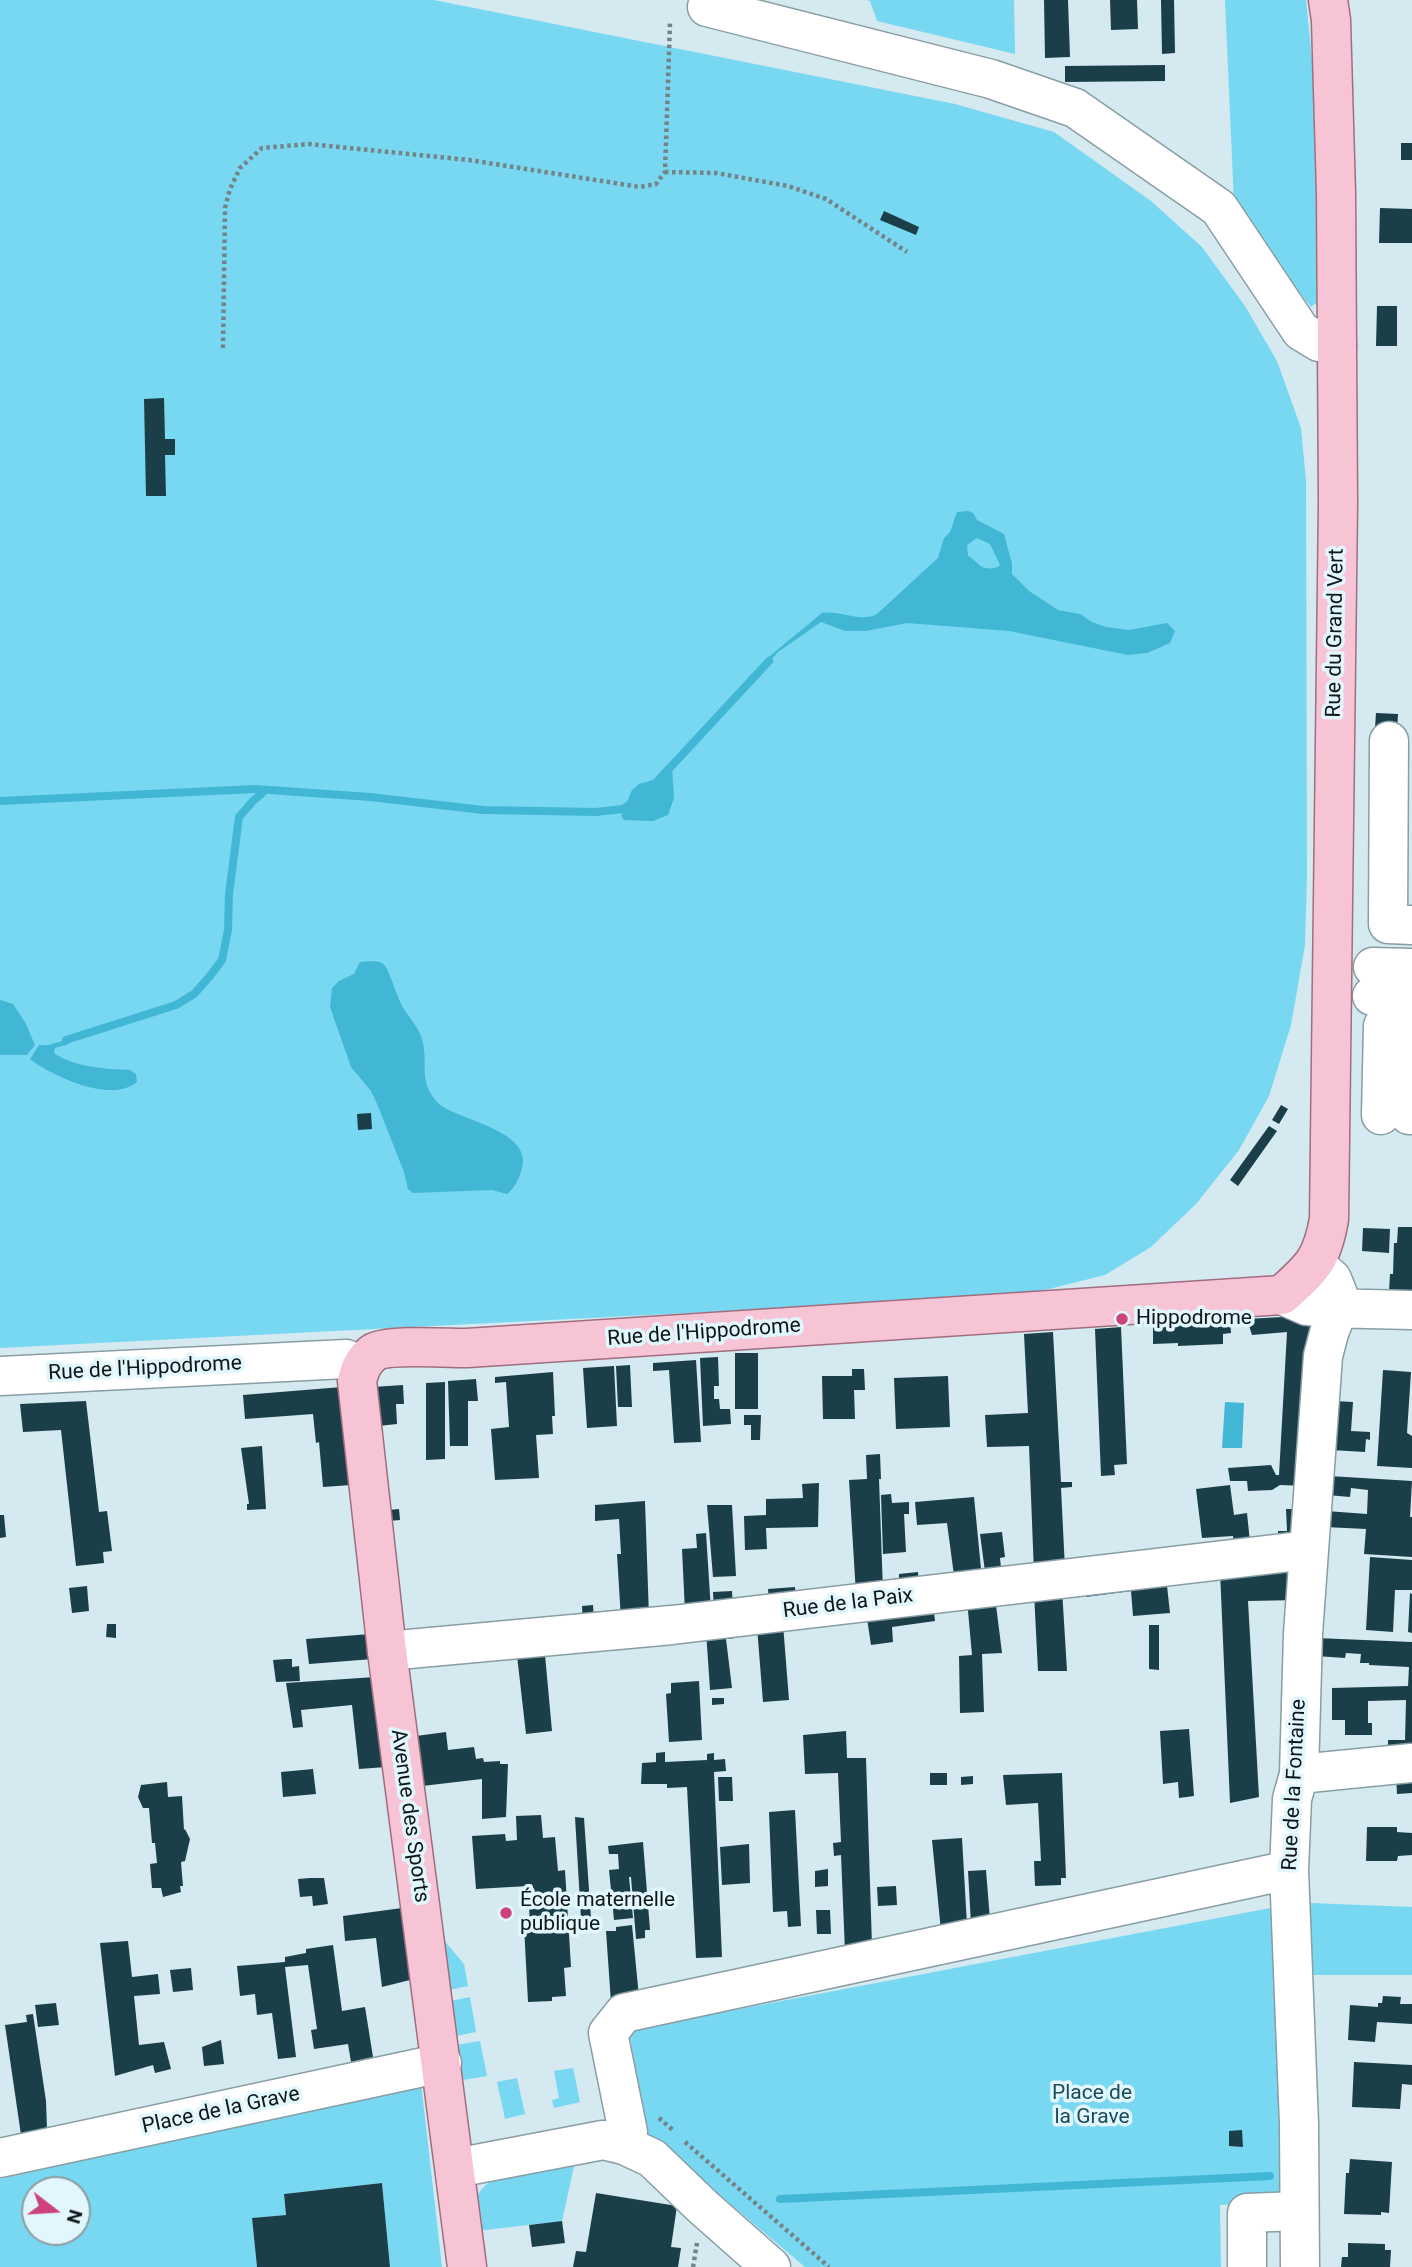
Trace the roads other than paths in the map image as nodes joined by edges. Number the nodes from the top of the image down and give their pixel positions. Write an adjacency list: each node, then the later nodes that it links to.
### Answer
1 (1328, 0): 3 (main road, Rue du Grand Vert)
2 (707, 7): 3 (street)
3 (1337, 345): 5 (main road, Rue du Grand Vert)
4 (1389, 741): 6 (street)
5 (1334, 819): 6 (street); 11 (main road, Rue du Grand Vert)
6 (1400, 820): 7 (street)
7 (1412, 925)
8 (1412, 947): 10 (street)
9 (1412, 968): 10 (street)
10 (1391, 998): 11 (street); 12 (street)
11 (1331, 1027): 13 (main road, Rue du Grand Vert)
12 (1395, 1115)
13 (1315, 1264): 14 (main road, Rue du Grand Vert); 15 (street)
14 (1282, 1295): 15 (street, Rue de l'Hippodrome); 17 (main road, Rue de l'Hippodrome)
15 (1339, 1307): 16 (street, Rue de l'Hippodrome); 19 (street, Rue de la Fontaine)
16 (1412, 1310)
17 (361, 1365): 18 (street, Rue de l'Hippodrome); 20 (main road, Avenue des Sports)
18 (0, 1376)
19 (1308, 1550): 20 (street, Rue de la Paix); 22 (street, Rue de la Fontaine)
20 (387, 1651): 24 (main road, Avenue des Sports)
21 (1412, 1763): 22 (street)
22 (1299, 1774): 23 (street, Rue de la Fontaine)
23 (1289, 1870): 25 (street); 28 (street, Rue de la Fontaine)
24 (442, 2063): 26 (street, Place de la Grave); 27 (main road, Avenue des Sports)
25 (624, 2145): 27 (street); 30 (street)
26 (0, 2158)
27 (456, 2168): 29 (main road, Avenue des Sports)
28 (1299, 2211): 31 (street); 32 (street, Rue de la Fontaine)
29 (467, 2267)
30 (771, 2267)
31 (1247, 2267)
32 (1300, 2267)

